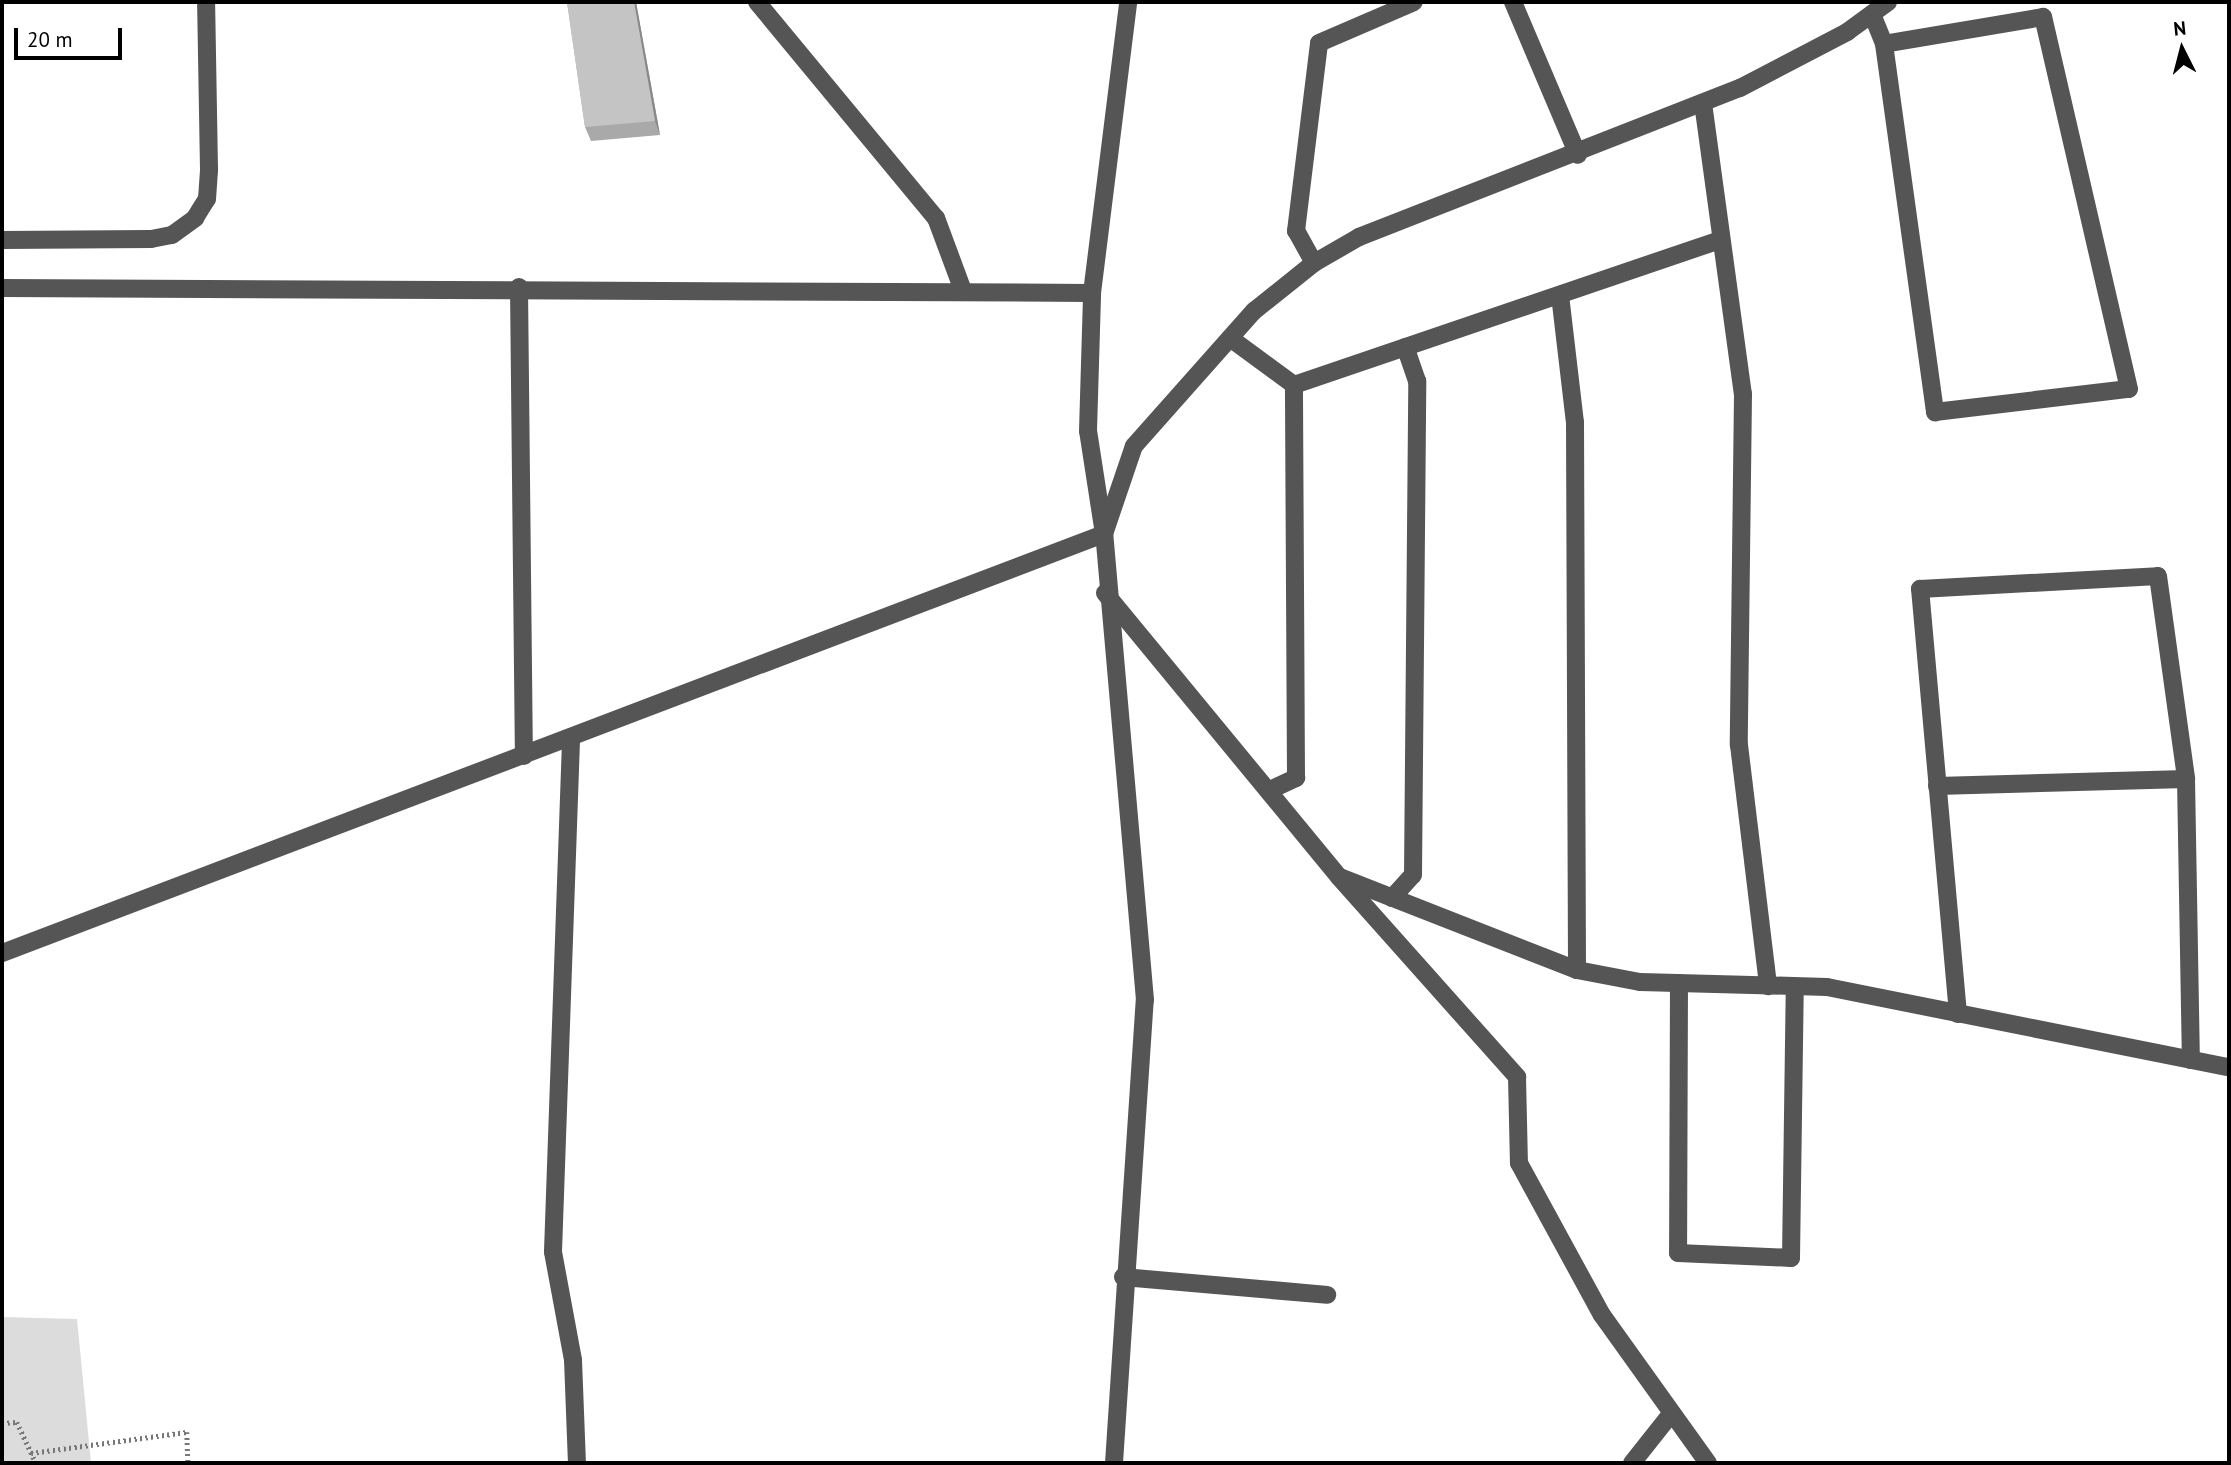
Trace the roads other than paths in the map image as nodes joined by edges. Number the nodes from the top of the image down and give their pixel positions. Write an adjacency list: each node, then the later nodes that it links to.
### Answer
1 (206, 2): 11 (street)
2 (757, 2): 16 (street)
3 (1128, 2): 17 (street)
4 (1414, 2): 13 (street)
5 (1513, 2): 10 (street)
6 (1888, 2): 7 (street)
7 (1871, 14): 8 (street); 9 (street)
8 (1884, 44): 8 (street)
9 (1703, 103): 10 (street); 12 (street)
10 (1578, 155): 13 (street)
11 (2, 240)
12 (1721, 240): 18 (street); 34 (street)
13 (1314, 263): 19 (street)
14 (2, 288): 15 (street)
15 (519, 288): 16 (street); 25 (street)
16 (962, 288): 17 (street)
17 (1092, 293): 22 (street)
18 (1560, 295): 20 (street); 32 (street)
19 (1230, 338): 21 (street); 22 (street)
20 (1405, 348): 21 (street); 30 (street)
21 (1294, 385): 28 (street)
22 (1104, 534): 23 (street); 24 (street)
23 (1105, 593): 28 (street); 39 (street)
24 (571, 741): 25 (street); 42 (street)
25 (524, 756): 31 (street)
26 (2186, 779): 27 (street); 27 (street); 37 (street)
27 (1937, 786): 36 (street)
28 (1270, 790): 29 (street)
29 (1339, 877): 30 (street); 41 (street)
30 (1392, 898): 32 (street)
31 (2, 953)
32 (1577, 970): 33 (street)
33 (1679, 983): 34 (street); 35 (street)
34 (1768, 986): 35 (street)
35 (1795, 987): 36 (street)
36 (1958, 1014): 37 (street)
37 (2191, 1060): 38 (street)
38 (2229, 1067)
39 (1123, 1277): 40 (street); 43 (street)
40 (1327, 1295)
41 (1671, 1414): 44 (street); 45 (street)
42 (577, 1463)
43 (1114, 1463)
44 (1632, 1463)
45 (1708, 1463)

